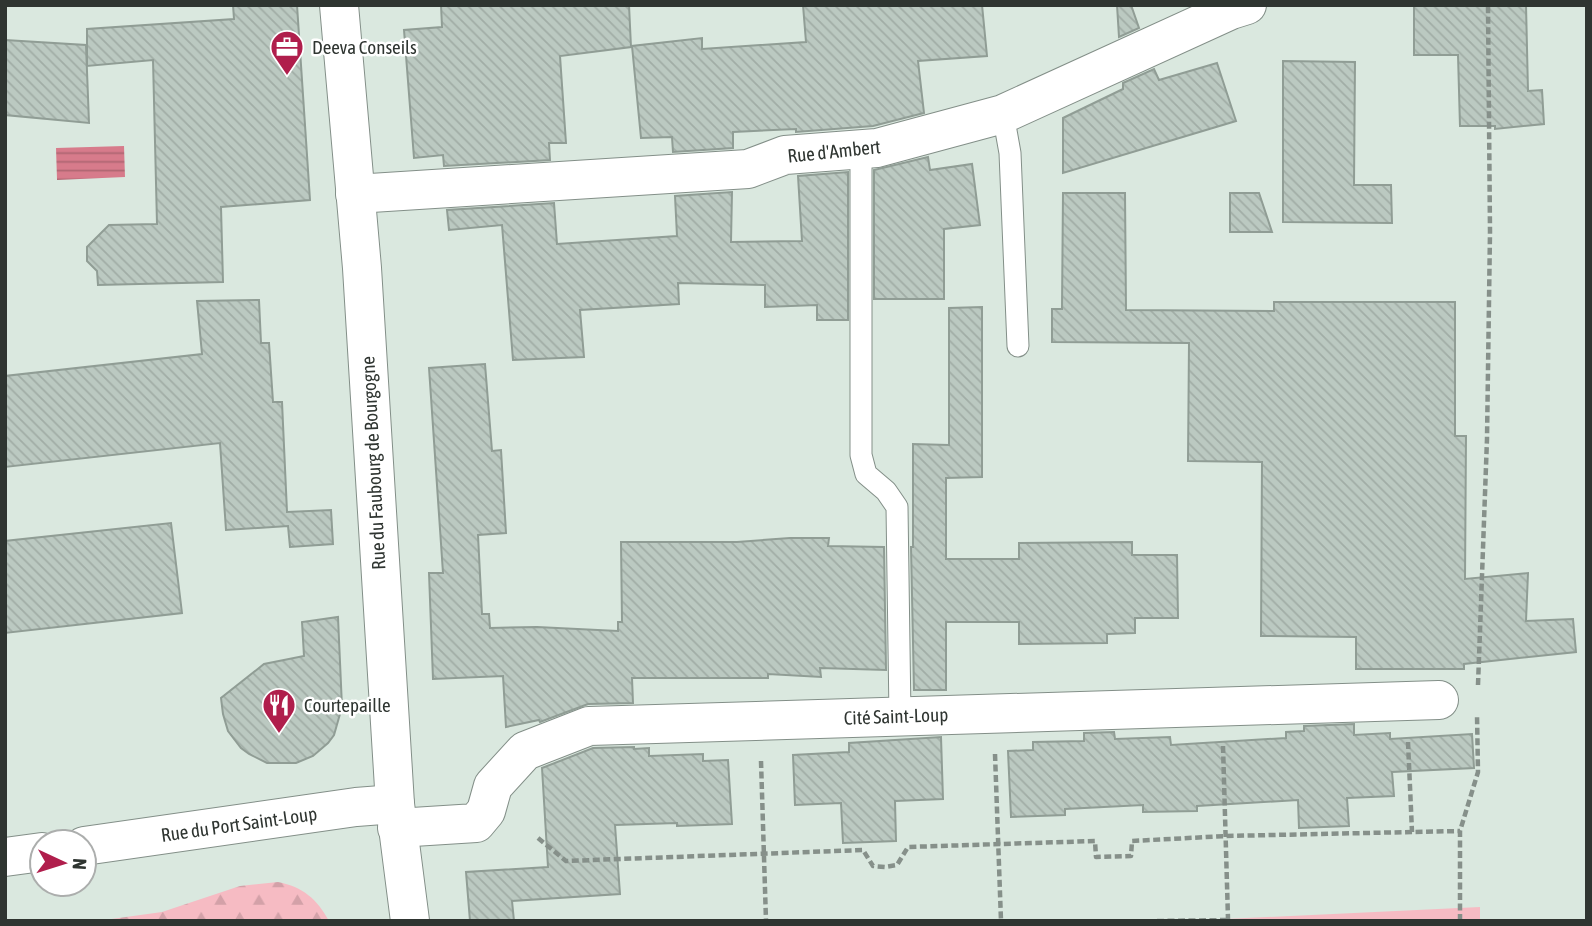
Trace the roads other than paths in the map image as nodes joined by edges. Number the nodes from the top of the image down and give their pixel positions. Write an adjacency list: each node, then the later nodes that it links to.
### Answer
1 (339, 5): 5 (street, Rue du Faubourg de Bourgogne)
2 (1248, 5): 3 (street, Rue d'Ambert)
3 (1003, 114): 4 (street, Rue d'Ambert); 6 (lane)
4 (861, 150): 5 (street, Rue d'Ambert); 8 (lane)
5 (355, 194): 9 (street, Rue du Faubourg de Bourgogne)
6 (1018, 346)
7 (1439, 700): 8 (street, Cité Saint-Loup)
8 (900, 716): 9 (street, Cité Saint-Loup)
9 (396, 816): 10 (street, Rue du Port Saint-Loup); 13 (street, Rue du Faubourg de Bourgogne)
10 (98, 844)
11 (28, 854): 12 (street)
12 (5, 858)
13 (410, 921)

